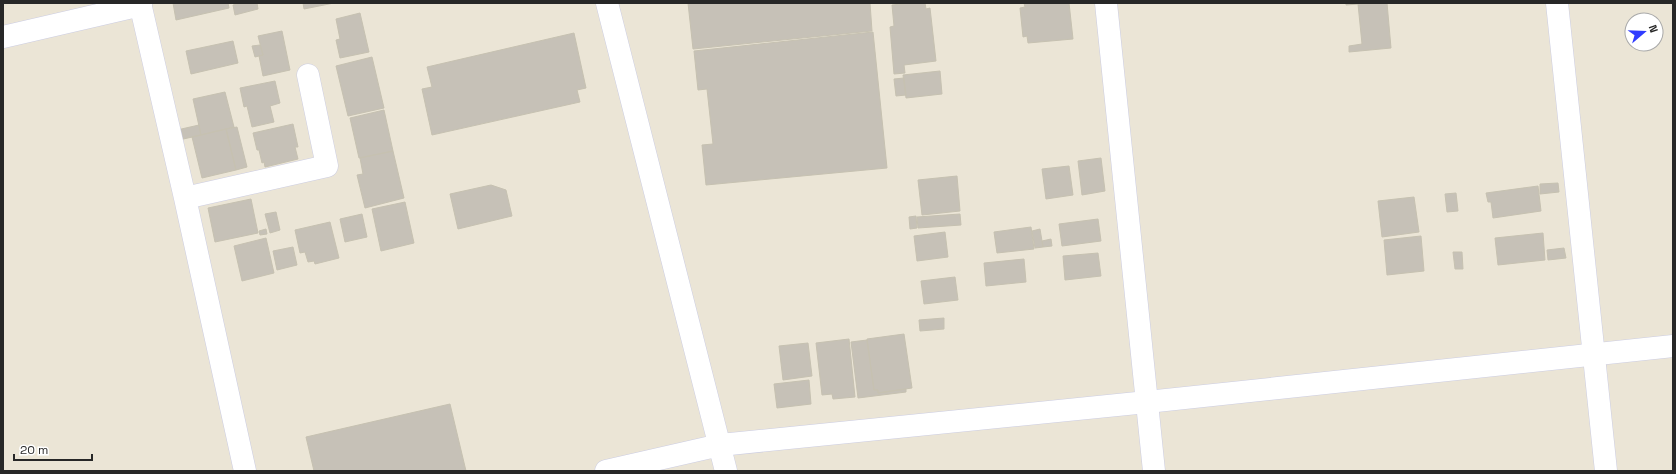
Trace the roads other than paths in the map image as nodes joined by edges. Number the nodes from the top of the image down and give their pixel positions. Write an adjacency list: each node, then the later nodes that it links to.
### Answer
1 (607, 3): 11 (street)
2 (1106, 3): 10 (street)
3 (1557, 3): 9 (street)
4 (140, 4): 5 (street); 7 (street)
5 (3, 37)
6 (308, 75): 7 (street)
7 (185, 198): 12 (street)
8 (1673, 346): 9 (street)
9 (1593, 354): 10 (street); 16 (street)
10 (1147, 402): 11 (street); 15 (street)
11 (720, 445): 13 (street); 14 (street)
12 (245, 471)
13 (606, 471)
14 (726, 471)
15 (1154, 471)
16 (1606, 471)

